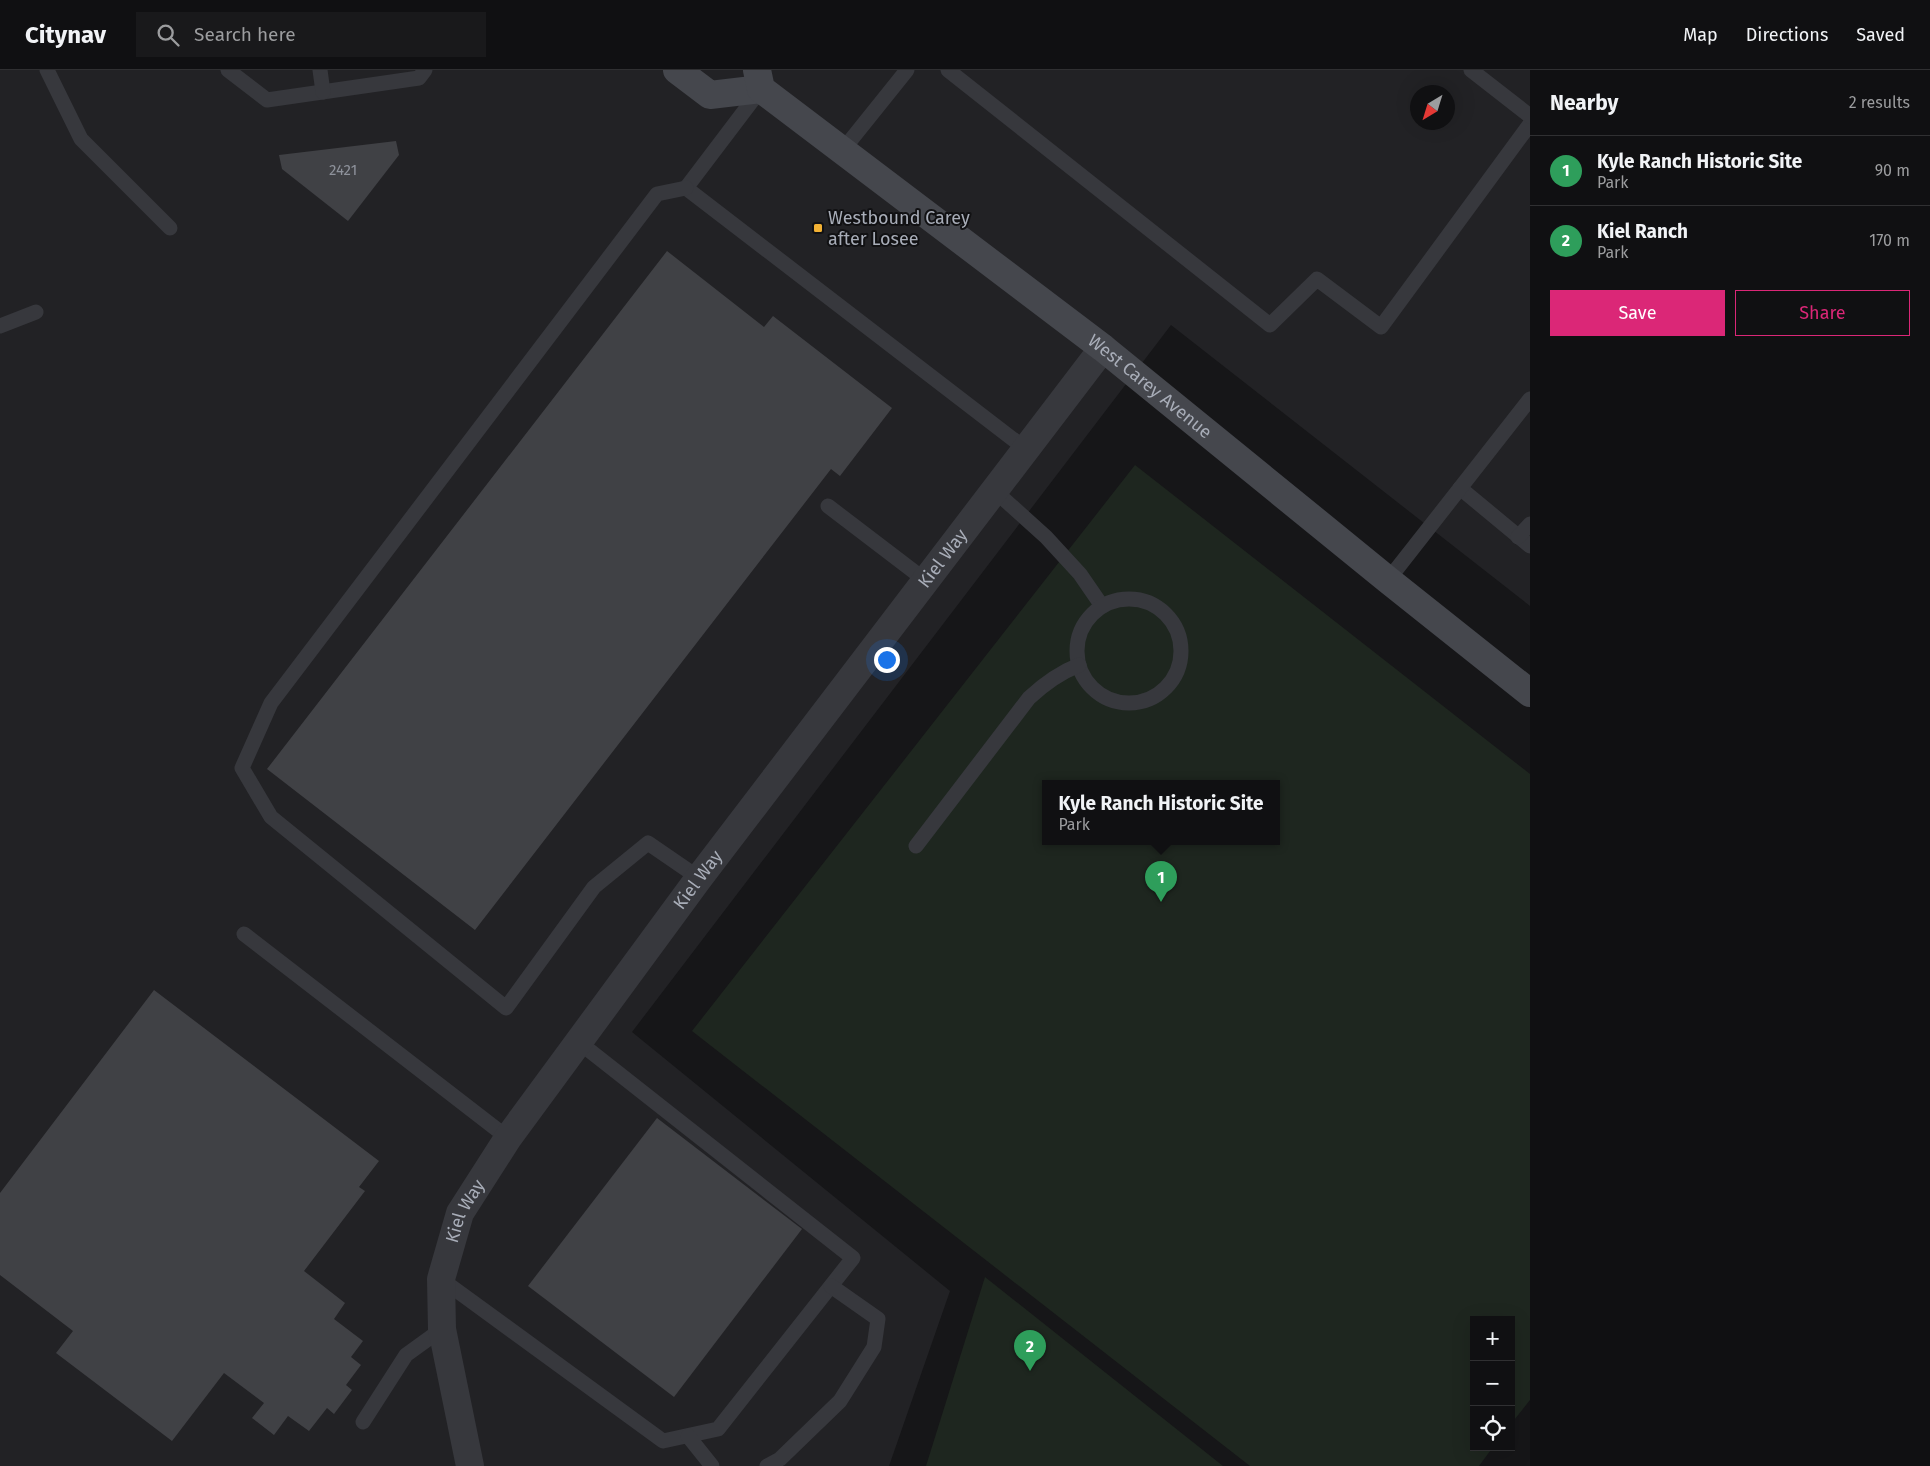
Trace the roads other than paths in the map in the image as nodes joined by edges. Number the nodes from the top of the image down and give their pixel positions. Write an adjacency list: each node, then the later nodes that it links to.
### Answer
1 (46, 70): 16 (lane)
2 (228, 70): 11 (lane)
3 (320, 70): 11 (lane)
4 (425, 70): 9 (lane)
5 (677, 70): 10 (main road)
6 (907, 70): 14 (lane)
7 (948, 70): 13 (lane)
8 (1471, 70): 12 (lane)
9 (373, 77): 11 (lane)
10 (759, 79): 14 (main road, West Carey Avenue); 15 (lane)
11 (323, 92)
12 (1530, 116)
13 (1530, 124)
14 (842, 151): 19 (main road, West Carey Avenue)
15 (686, 188): 21 (lane); 33 (lane)
16 (170, 228)
17 (36, 312): 18 (lane)
18 (0, 326)
19 (1103, 348): 21 (street, Kiel Way); 28 (main road, West Carey Avenue)
20 (1530, 399): 22 (lane)
21 (1027, 450): 23 (street, Kiel Way)
22 (1460, 488): 26 (lane); 28 (lane)
23 (995, 490): 27 (street, Kiel Way); 29 (lane)
24 (828, 506): 27 (lane)
25 (1530, 524): 26 (lane)
26 (1524, 542)
27 (925, 580): 33 (street, Kiel Way)
28 (1388, 580): 31 (main road, West Carey Avenue)
29 (1102, 606): 30 (lane); 30 (lane)
30 (1079, 665): 32 (lane)
31 (1530, 693)
32 (916, 846)
33 (699, 878): 35 (street, Kiel Way)
34 (244, 934): 36 (lane)
35 (580, 1043): 36 (street, Kiel Way); 38 (lane)
36 (508, 1138): 37 (street, Kiel Way)
37 (441, 1279): 39 (street, Kiel Way); 41 (lane)
38 (831, 1286): 41 (lane); 44 (lane)
39 (442, 1329): 40 (lane); 42 (street, Kiel Way)
40 (363, 1422)
41 (688, 1436): 43 (lane)
42 (470, 1466)
43 (712, 1466)
44 (767, 1466)

